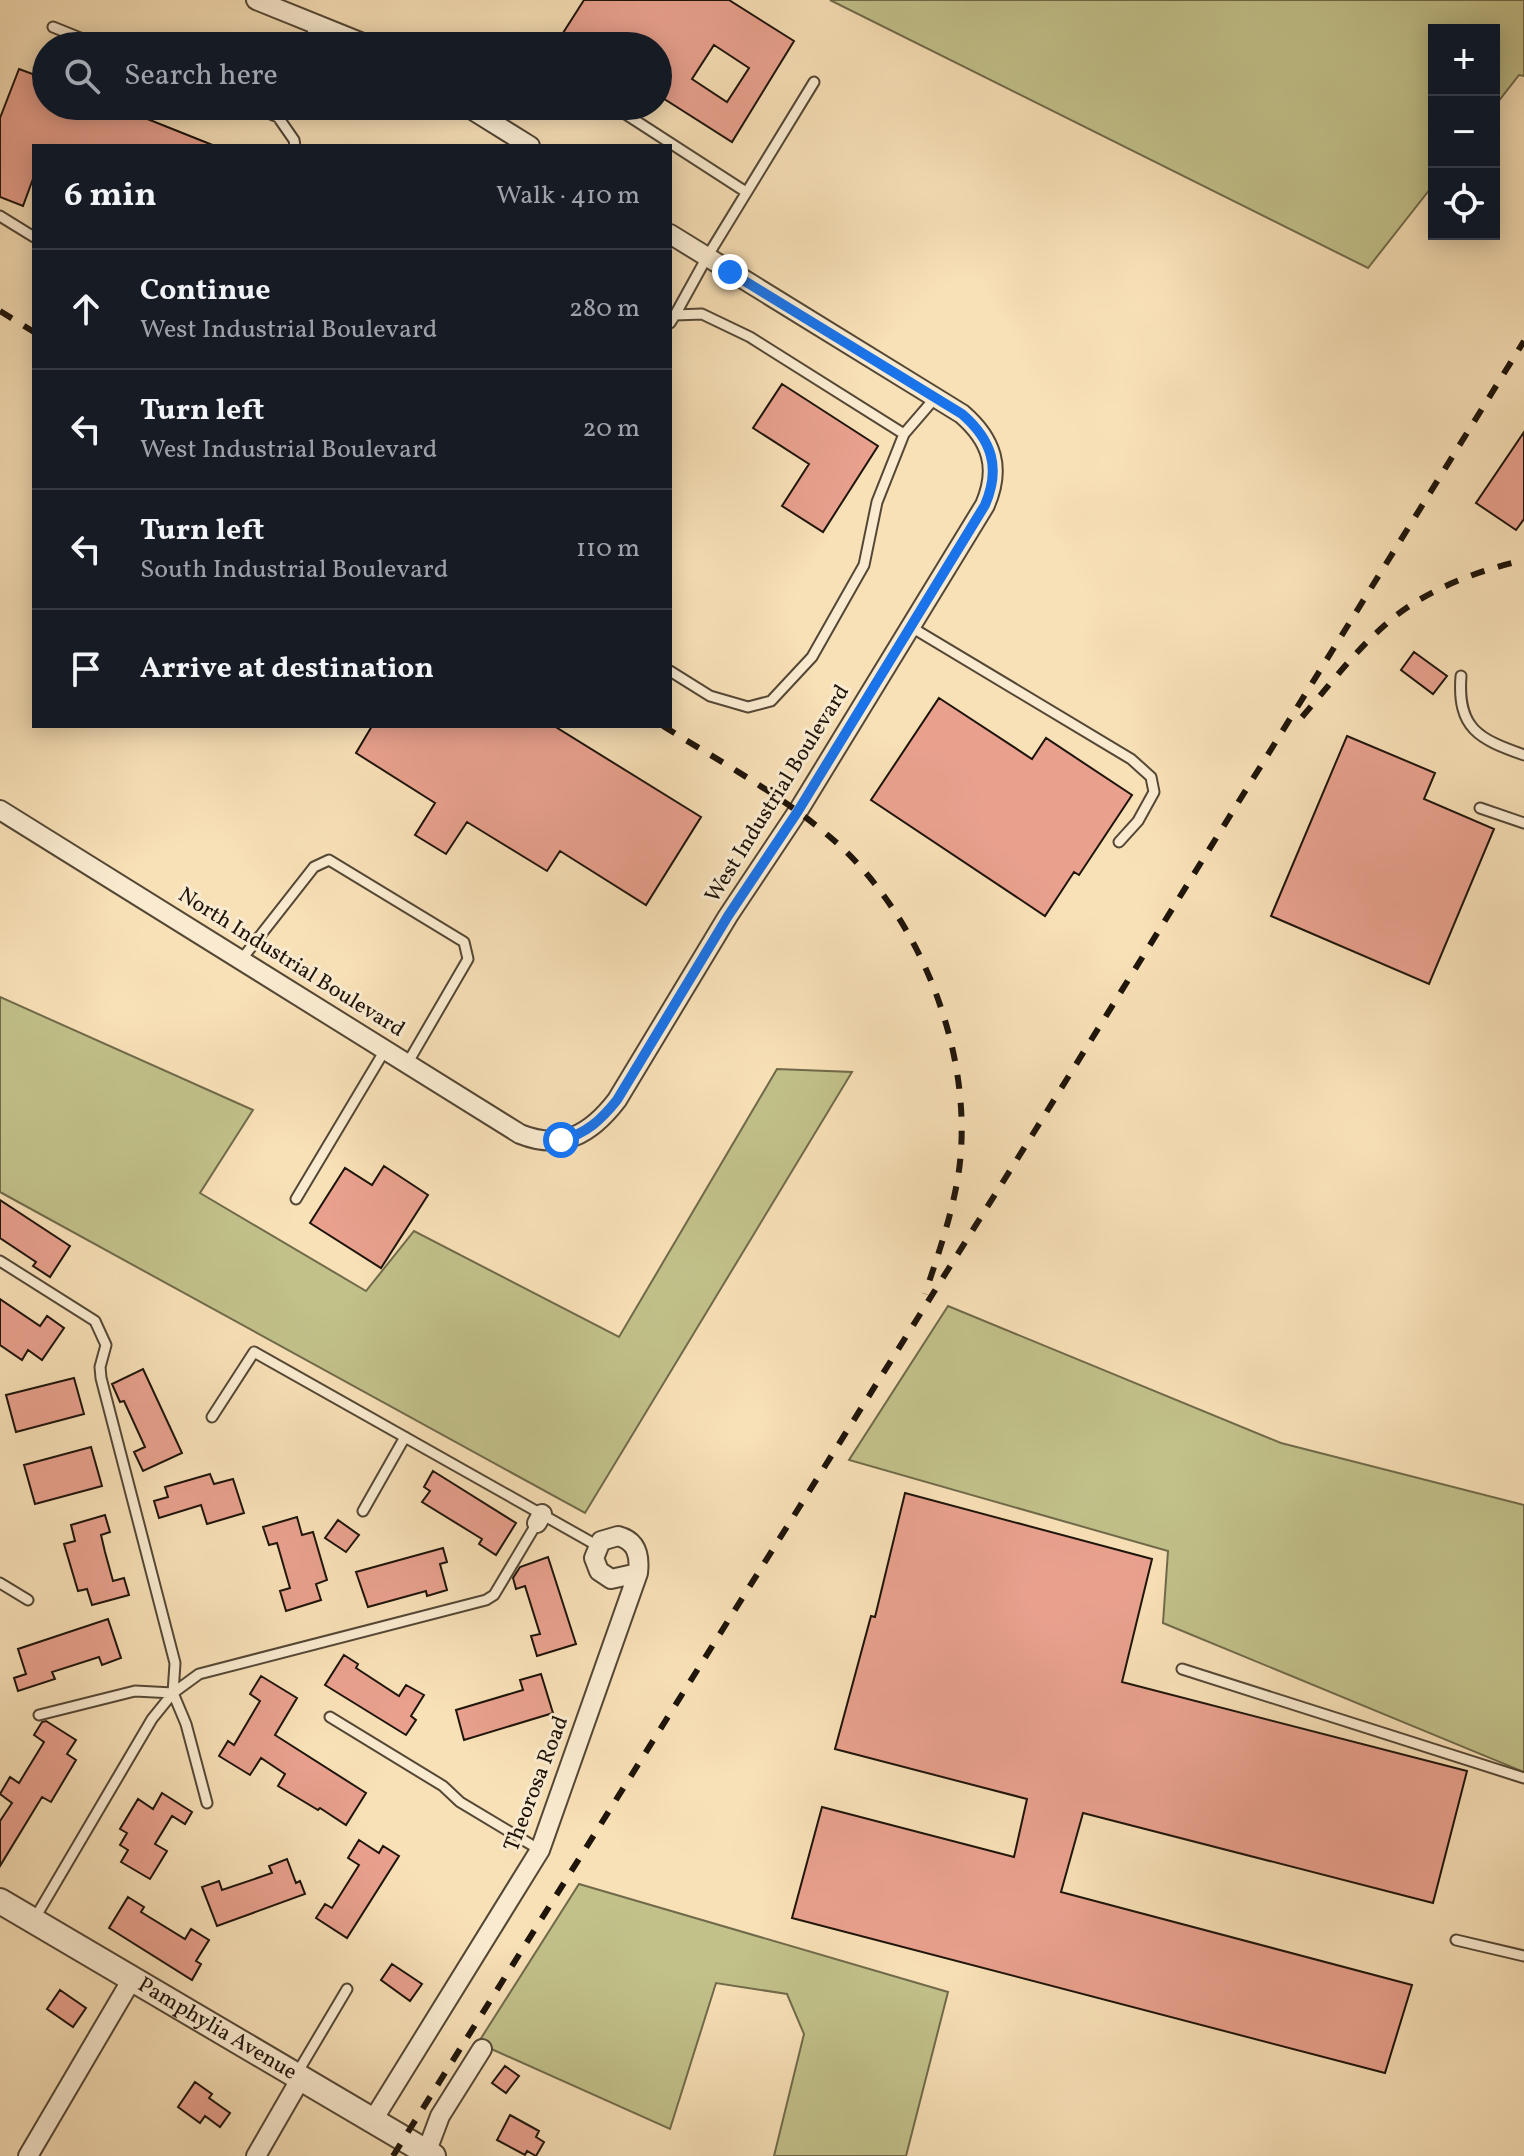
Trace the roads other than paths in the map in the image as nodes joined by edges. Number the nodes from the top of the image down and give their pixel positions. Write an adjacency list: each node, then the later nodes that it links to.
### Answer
1 (256, 0): 2 (street)
2 (280, 5): 3 (street)
3 (316, 24): 6 (lane); 7 (street)
4 (53, 27): 5 (lane)
5 (65, 32)
6 (313, 32)
7 (336, 32)
8 (814, 82): 16 (lane)
9 (280, 120): 12 (lane)
10 (488, 120): 13 (street)
11 (635, 120): 15 (lane)
12 (295, 144)
13 (527, 144)
14 (672, 144): 16 (lane)
15 (672, 144)
16 (746, 192): 20 (lane)
17 (0, 216): 19 (lane)
18 (672, 235): 20 (street)
19 (32, 236)
20 (707, 257): 21 (lane); 22 (street)
21 (673, 319): 23 (lane)
22 (935, 398): 23 (lane); 24 (street, West Industrial Boulevard)
23 (904, 434): 25 (lane)
24 (911, 627): 31 (lane); 35 (street, West Industrial Boulevard)
25 (672, 672)
26 (1461, 676): 27 (lane)
27 (1524, 755)
28 (1480, 808): 30 (lane)
29 (0, 810): 32 (street, North Industrial Boulevard)
30 (1524, 823)
31 (1119, 842)
32 (241, 960): 33 (street, North Industrial Boulevard); 34 (lane)
33 (385, 1050): 34 (street, North Industrial Boulevard); 36 (lane)
34 (407, 1064): 35 (street, North Industrial Boulevard)
35 (561, 1140)
36 (296, 1199)
37 (0, 1261): 47 (lane)
38 (212, 1417): 39 (lane)
39 (405, 1437): 40 (lane); 41 (lane)
40 (363, 1511)
41 (540, 1519): 42 (lane); 47 (lane)
42 (598, 1546): 43 (street); 43 (street)
43 (638, 1573): 52 (street, Theorosa Road)
44 (0, 1583): 45 (lane)
45 (28, 1600)
46 (1182, 1669): 50 (lane)
47 (173, 1693): 48 (lane); 51 (lane); 54 (lane)
48 (39, 1715)
49 (330, 1717): 52 (lane)
50 (1524, 1778)
51 (207, 1803)
52 (540, 1850): 61 (street, Theorosa Road)
53 (0, 1901): 54 (street, Pamphylia Avenue)
54 (33, 1921): 57 (street, Pamphylia Avenue)
55 (1456, 1940): 56 (lane)
56 (1524, 1956)
57 (132, 1979): 60 (street, Pamphylia Avenue); 63 (street)
58 (347, 1989): 60 (lane)
59 (482, 2049): 62 (street)
60 (299, 2076): 61 (street, Pamphylia Avenue); 64 (street)
61 (373, 2120): 62 (street, Pamphylia Avenue)
62 (428, 2155)
63 (28, 2156)
64 (256, 2156)

